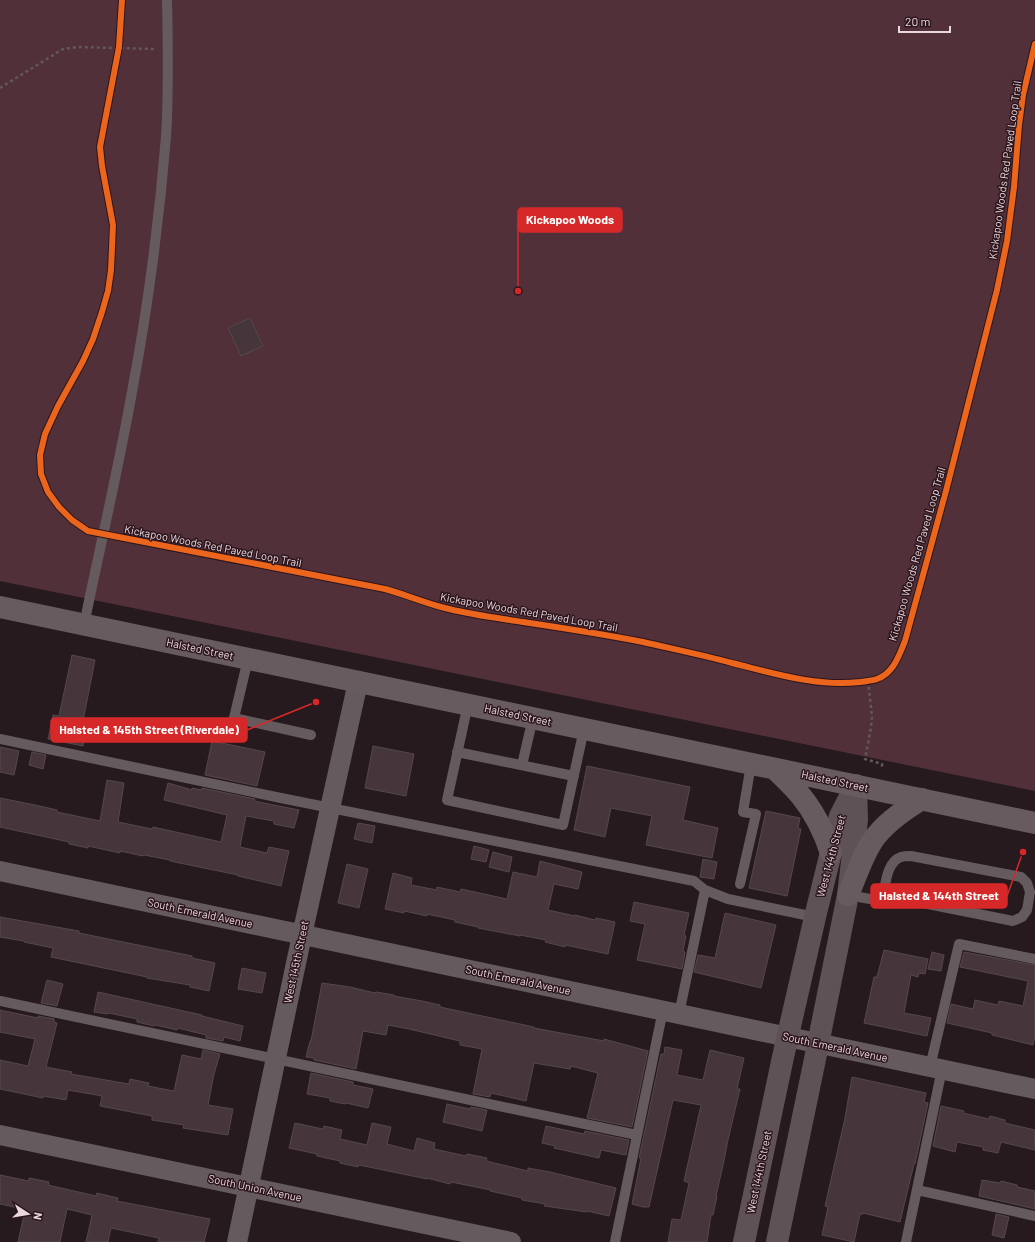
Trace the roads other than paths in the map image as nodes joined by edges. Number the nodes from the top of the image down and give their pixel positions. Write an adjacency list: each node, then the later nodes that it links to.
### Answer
1 (167, 0): 3 (lane)
2 (0, 607): 3 (main road, Halsted Street)
3 (84, 625): 4 (main road, Halsted Street)
4 (248, 659): 5 (main road, Halsted Street); 9 (lane)
5 (358, 682): 6 (main road, Halsted Street); 18 (street, West 145th Street)
6 (468, 704): 7 (main road, Halsted Street); 11 (lane)
7 (533, 718): 8 (main road, Halsted Street); 13 (lane)
8 (584, 729): 12 (main road, Halsted Street); 15 (lane)
9 (311, 735)
10 (0, 739): 18 (lane)
11 (457, 752): 13 (lane); 15 (lane)
12 (751, 764): 14 (main road, Halsted Street); 22 (lane)
13 (522, 765): 15 (lane)
14 (775, 769): 16 (main road, Halsted Street); 20 (main road)
15 (574, 776)
16 (856, 785): 17 (main road, Halsted Street); 20 (street, West 144th Street); 24 (street, West 144th Street)
17 (922, 799): 19 (main road, Halsted Street); 24 (main road)
18 (330, 808): 23 (lane); 27 (street, West 145th Street)
19 (1035, 823)
20 (831, 853): 26 (street, West 144th Street)
21 (0, 871): 27 (street, South Emerald Avenue)
22 (740, 884)
23 (705, 890): 26 (lane); 30 (lane)
24 (848, 895): 25 (lane); 32 (street, West 144th Street)
25 (883, 895): 25 (lane)
26 (815, 917): 31 (street, West 144th Street)
27 (302, 935): 30 (street, South Emerald Avenue); 33 (street, West 145th Street)
28 (1035, 959): 34 (lane)
29 (0, 1001): 33 (lane)
30 (671, 1012): 31 (street, South Emerald Avenue); 37 (lane)
31 (788, 1037): 32 (street, South Emerald Avenue); 44 (street, West 144th Street)
32 (818, 1044): 34 (street, South Emerald Avenue); 45 (street, West 144th Street)
33 (275, 1059): 37 (lane); 38 (street, West 145th Street)
34 (936, 1068): 35 (street, South Emerald Avenue); 39 (lane)
35 (1035, 1089)
36 (0, 1135): 38 (street, South Union Avenue)
37 (637, 1135): 43 (lane)
38 (248, 1187): 41 (street, West 145th Street); 42 (street, South Union Avenue)
39 (917, 1190): 40 (lane); 46 (lane)
40 (1035, 1216)
41 (237, 1242)
42 (511, 1242)
43 (615, 1242)
44 (744, 1242)
45 (777, 1242)
46 (906, 1242)

